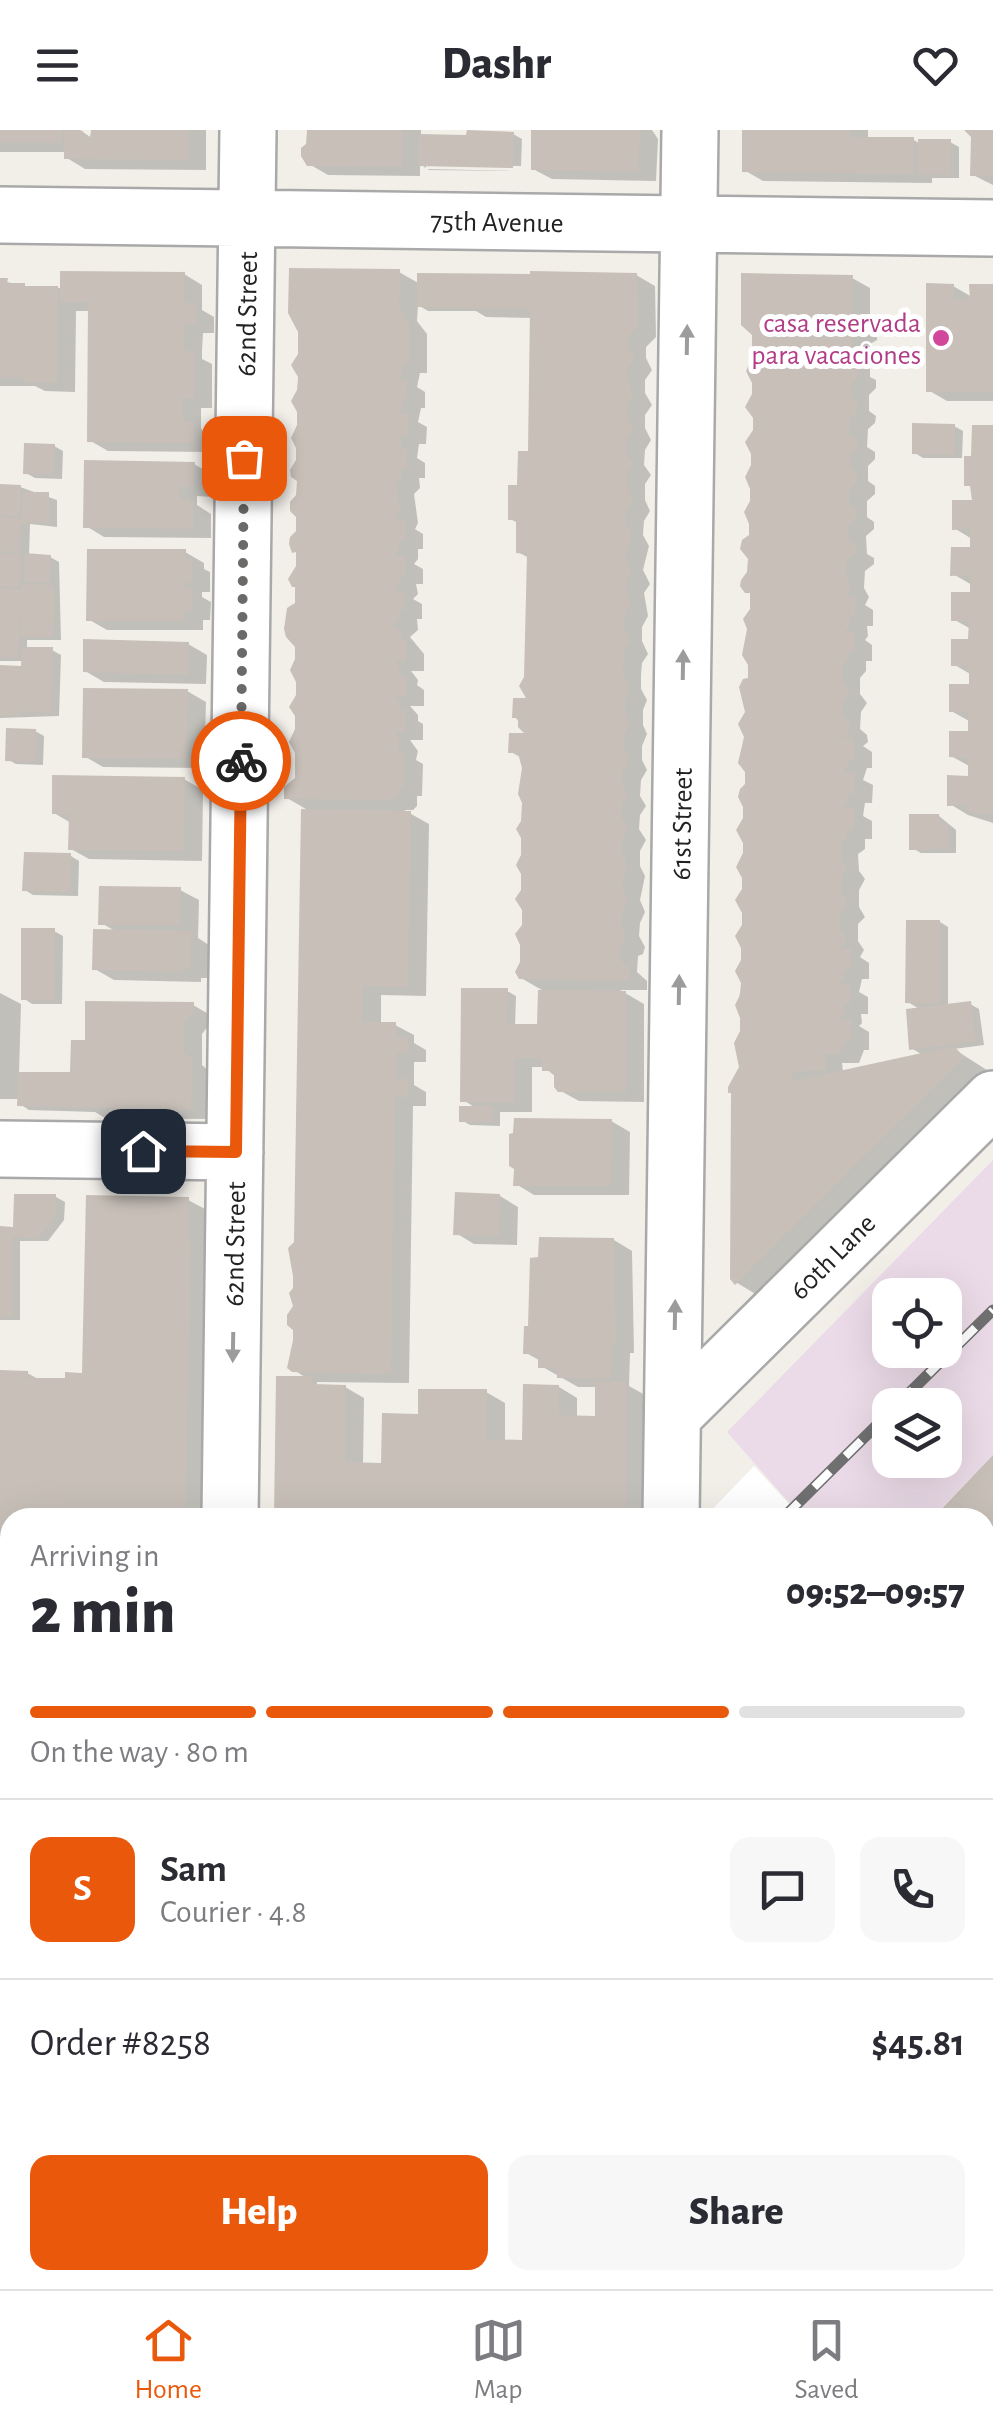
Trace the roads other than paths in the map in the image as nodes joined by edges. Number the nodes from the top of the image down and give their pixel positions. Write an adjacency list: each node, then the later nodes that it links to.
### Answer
1 (248, 130): 4 (street, 62nd Street)
2 (690, 130): 5 (street, 61st Street)
3 (0, 215): 4 (street, 75th Avenue)
4 (248, 218): 5 (street, 75th Avenue); 9 (street, 62nd Street)
5 (688, 223): 6 (street, 75th Avenue); 10 (street, 61st Street, one-way to 5)
6 (993, 228)
7 (993, 1098): 10 (street, 60th Lane)
8 (0, 1150): 9 (street)
9 (236, 1152): 11 (street, 62nd Street, one-way to 11)
10 (674, 1415): 12 (street, 61st Street)
11 (230, 1508)
12 (670, 1508)

